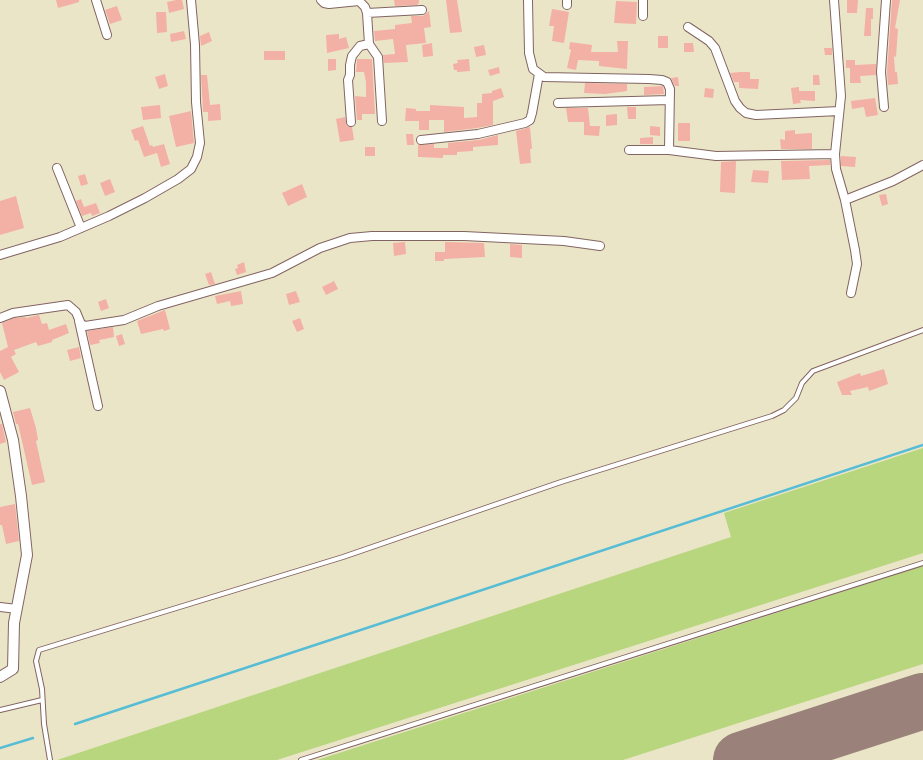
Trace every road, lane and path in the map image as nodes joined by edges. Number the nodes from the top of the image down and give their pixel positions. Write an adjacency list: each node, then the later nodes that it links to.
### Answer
1 (96, 0): 13 (street)
2 (190, 0): 29 (street)
3 (321, 0): 4 (street)
4 (359, 0): 10 (street)
5 (528, 0): 15 (street)
6 (643, 0): 11 (street)
7 (834, 0): 19 (street)
8 (886, 0): 18 (street)
9 (422, 10): 10 (street)
10 (367, 13): 14 (street)
11 (643, 16)
12 (688, 27): 19 (street)
13 (107, 35)
14 (369, 44): 20 (street); 21 (street)
15 (539, 74): 16 (street); 22 (street)
16 (669, 100): 17 (street); 24 (street)
17 (558, 103)
18 (884, 107)
19 (839, 111): 25 (street)
20 (351, 122)
21 (382, 122)
22 (422, 140)
23 (629, 150): 24 (street)
24 (669, 150): 25 (street)
25 (835, 154): 28 (street)
26 (923, 165): 28 (street)
27 (57, 168): 29 (street)
28 (845, 200): 32 (street)
29 (81, 228): 31 (street)
30 (600, 246): 34 (street)
31 (0, 254)
32 (851, 293)
33 (0, 318): 34 (street)
34 (79, 322): 37 (street)
35 (923, 330): 42 (lane)
36 (0, 391): 40 (street)
37 (98, 406)
38 (923, 563): 45 (lane)
39 (0, 607): 40 (street)
40 (17, 609): 41 (street)
41 (0, 677)
42 (42, 700): 43 (lane); 44 (lane)
43 (0, 710)
44 (50, 760)
45 (301, 760)

